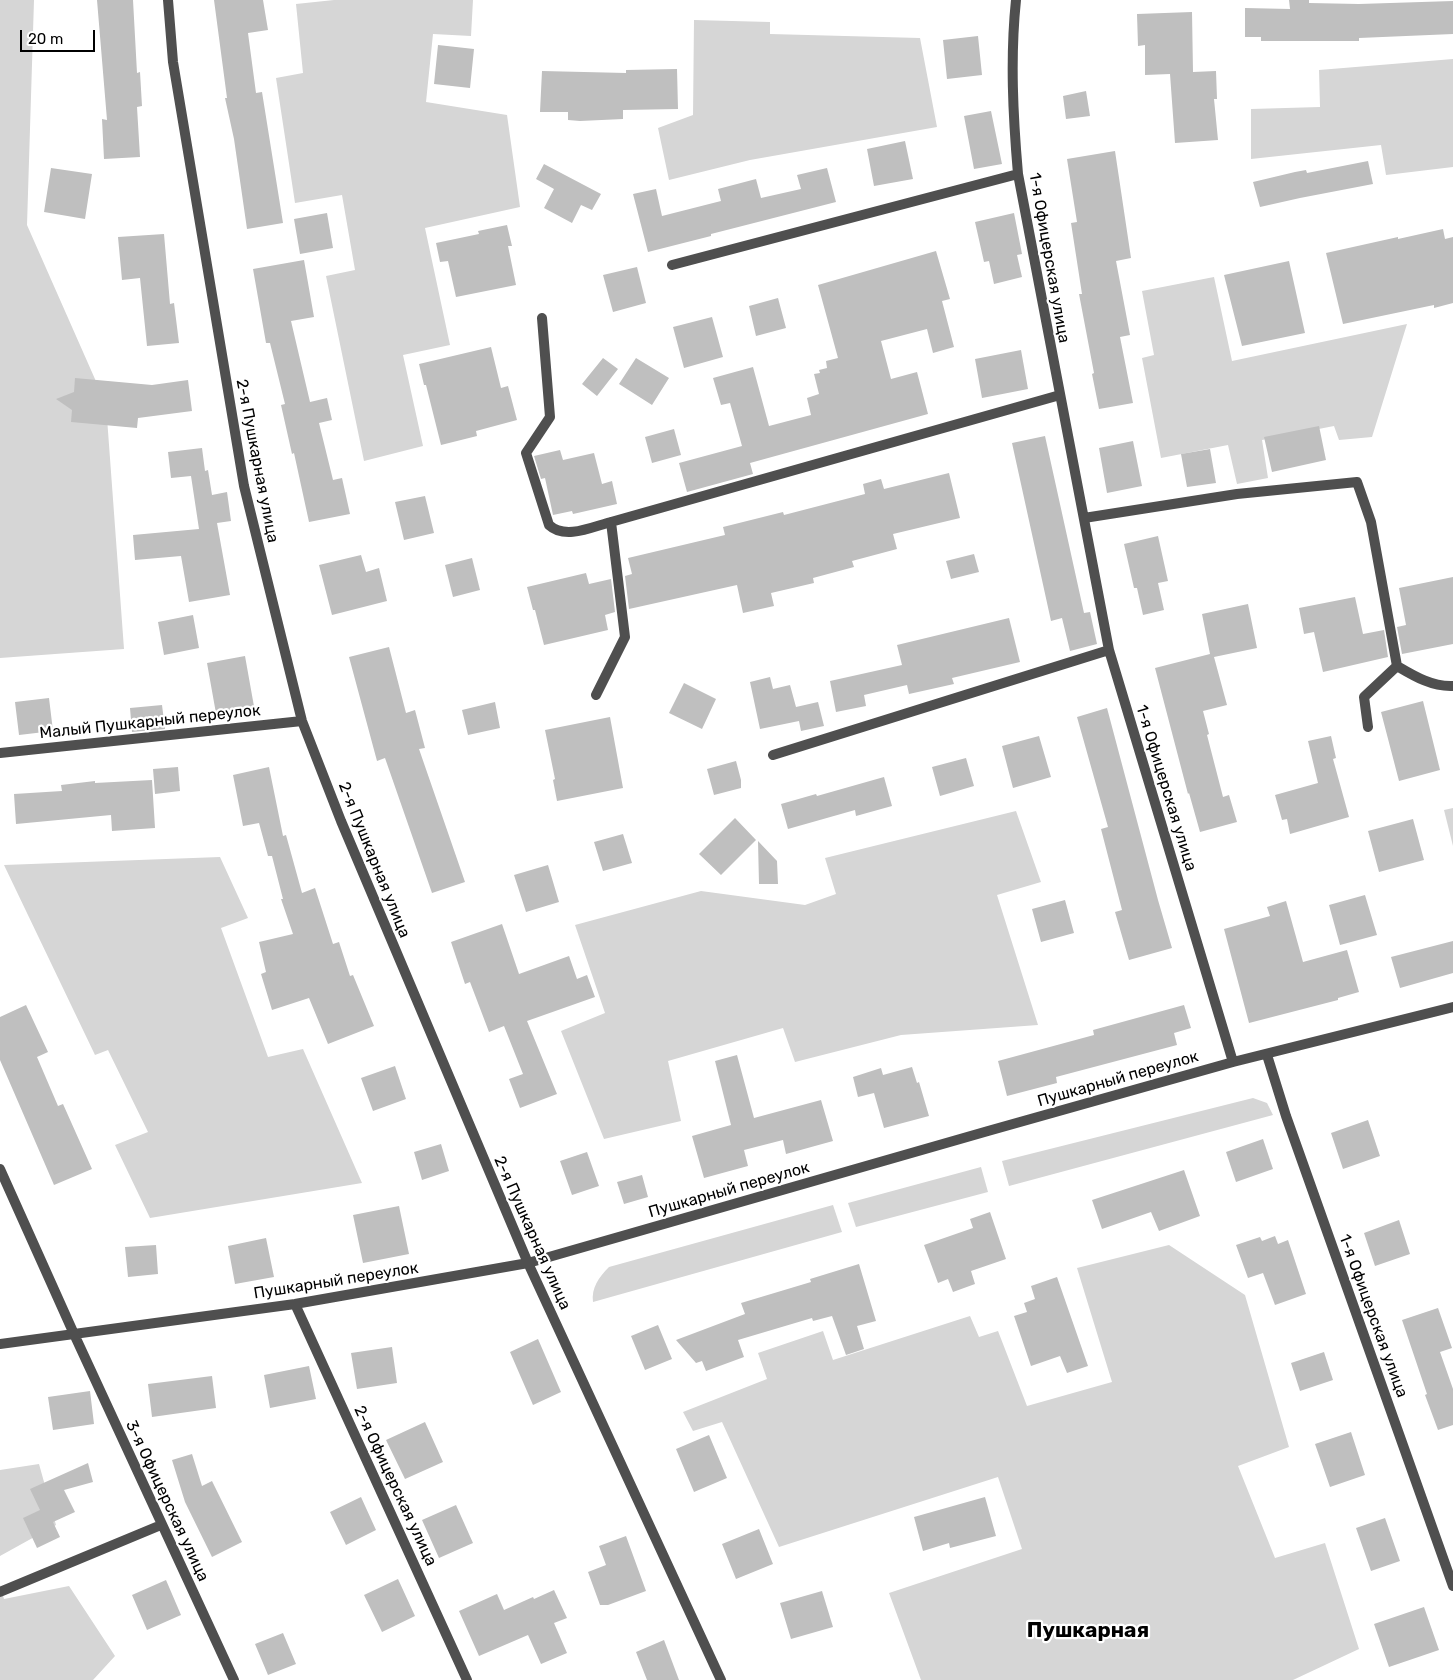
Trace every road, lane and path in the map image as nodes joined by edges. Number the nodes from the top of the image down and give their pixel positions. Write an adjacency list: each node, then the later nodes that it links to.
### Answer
1 (168, 0): 13 (street, 2-я Пушкарная улица)
2 (1016, 0): 3 (street, 1-я Офицерская улица)
3 (1018, 174): 4 (street); 6 (street, 1-я Офицерская улица)
4 (672, 265)
5 (542, 318): 8 (street)
6 (1060, 395): 7 (street, 1-я Офицерская улица); 8 (street)
7 (1084, 518): 9 (street, 1-я Офицерская улица); 10 (street)
8 (611, 522): 12 (street)
9 (1109, 650): 16 (street); 19 (street, 1-я Офицерская улица)
10 (1397, 666): 11 (street); 14 (street)
11 (1453, 686)
12 (596, 695)
13 (302, 721): 15 (street, Малый Пушкарный переулок); 21 (street, 2-я Пушкарная улица)
14 (1368, 727)
15 (0, 753)
16 (773, 755)
17 (1453, 1007): 18 (street, Пушкарный переулок)
18 (1267, 1055): 19 (street, Пушкарный переулок); 26 (street, 1-я Офицерская улица)
19 (1233, 1062): 21 (street, Пушкарный переулок)
20 (0, 1169): 23 (street, 3-я Офицерская улица)
21 (528, 1263): 22 (street, Пушкарный переулок); 30 (street, 2-я Пушкарная улица)
22 (295, 1304): 23 (street, Пушкарный переулок); 29 (street, 2-я Офицерская улица)
23 (74, 1334): 24 (street, Пушкарный переулок); 25 (street, 3-я Офицерская улица)
24 (0, 1344)
25 (162, 1524): 27 (street); 28 (street, 3-я Офицерская улица)
26 (1453, 1586)
27 (0, 1592)
28 (234, 1680)
29 (467, 1680)
30 (721, 1680)

